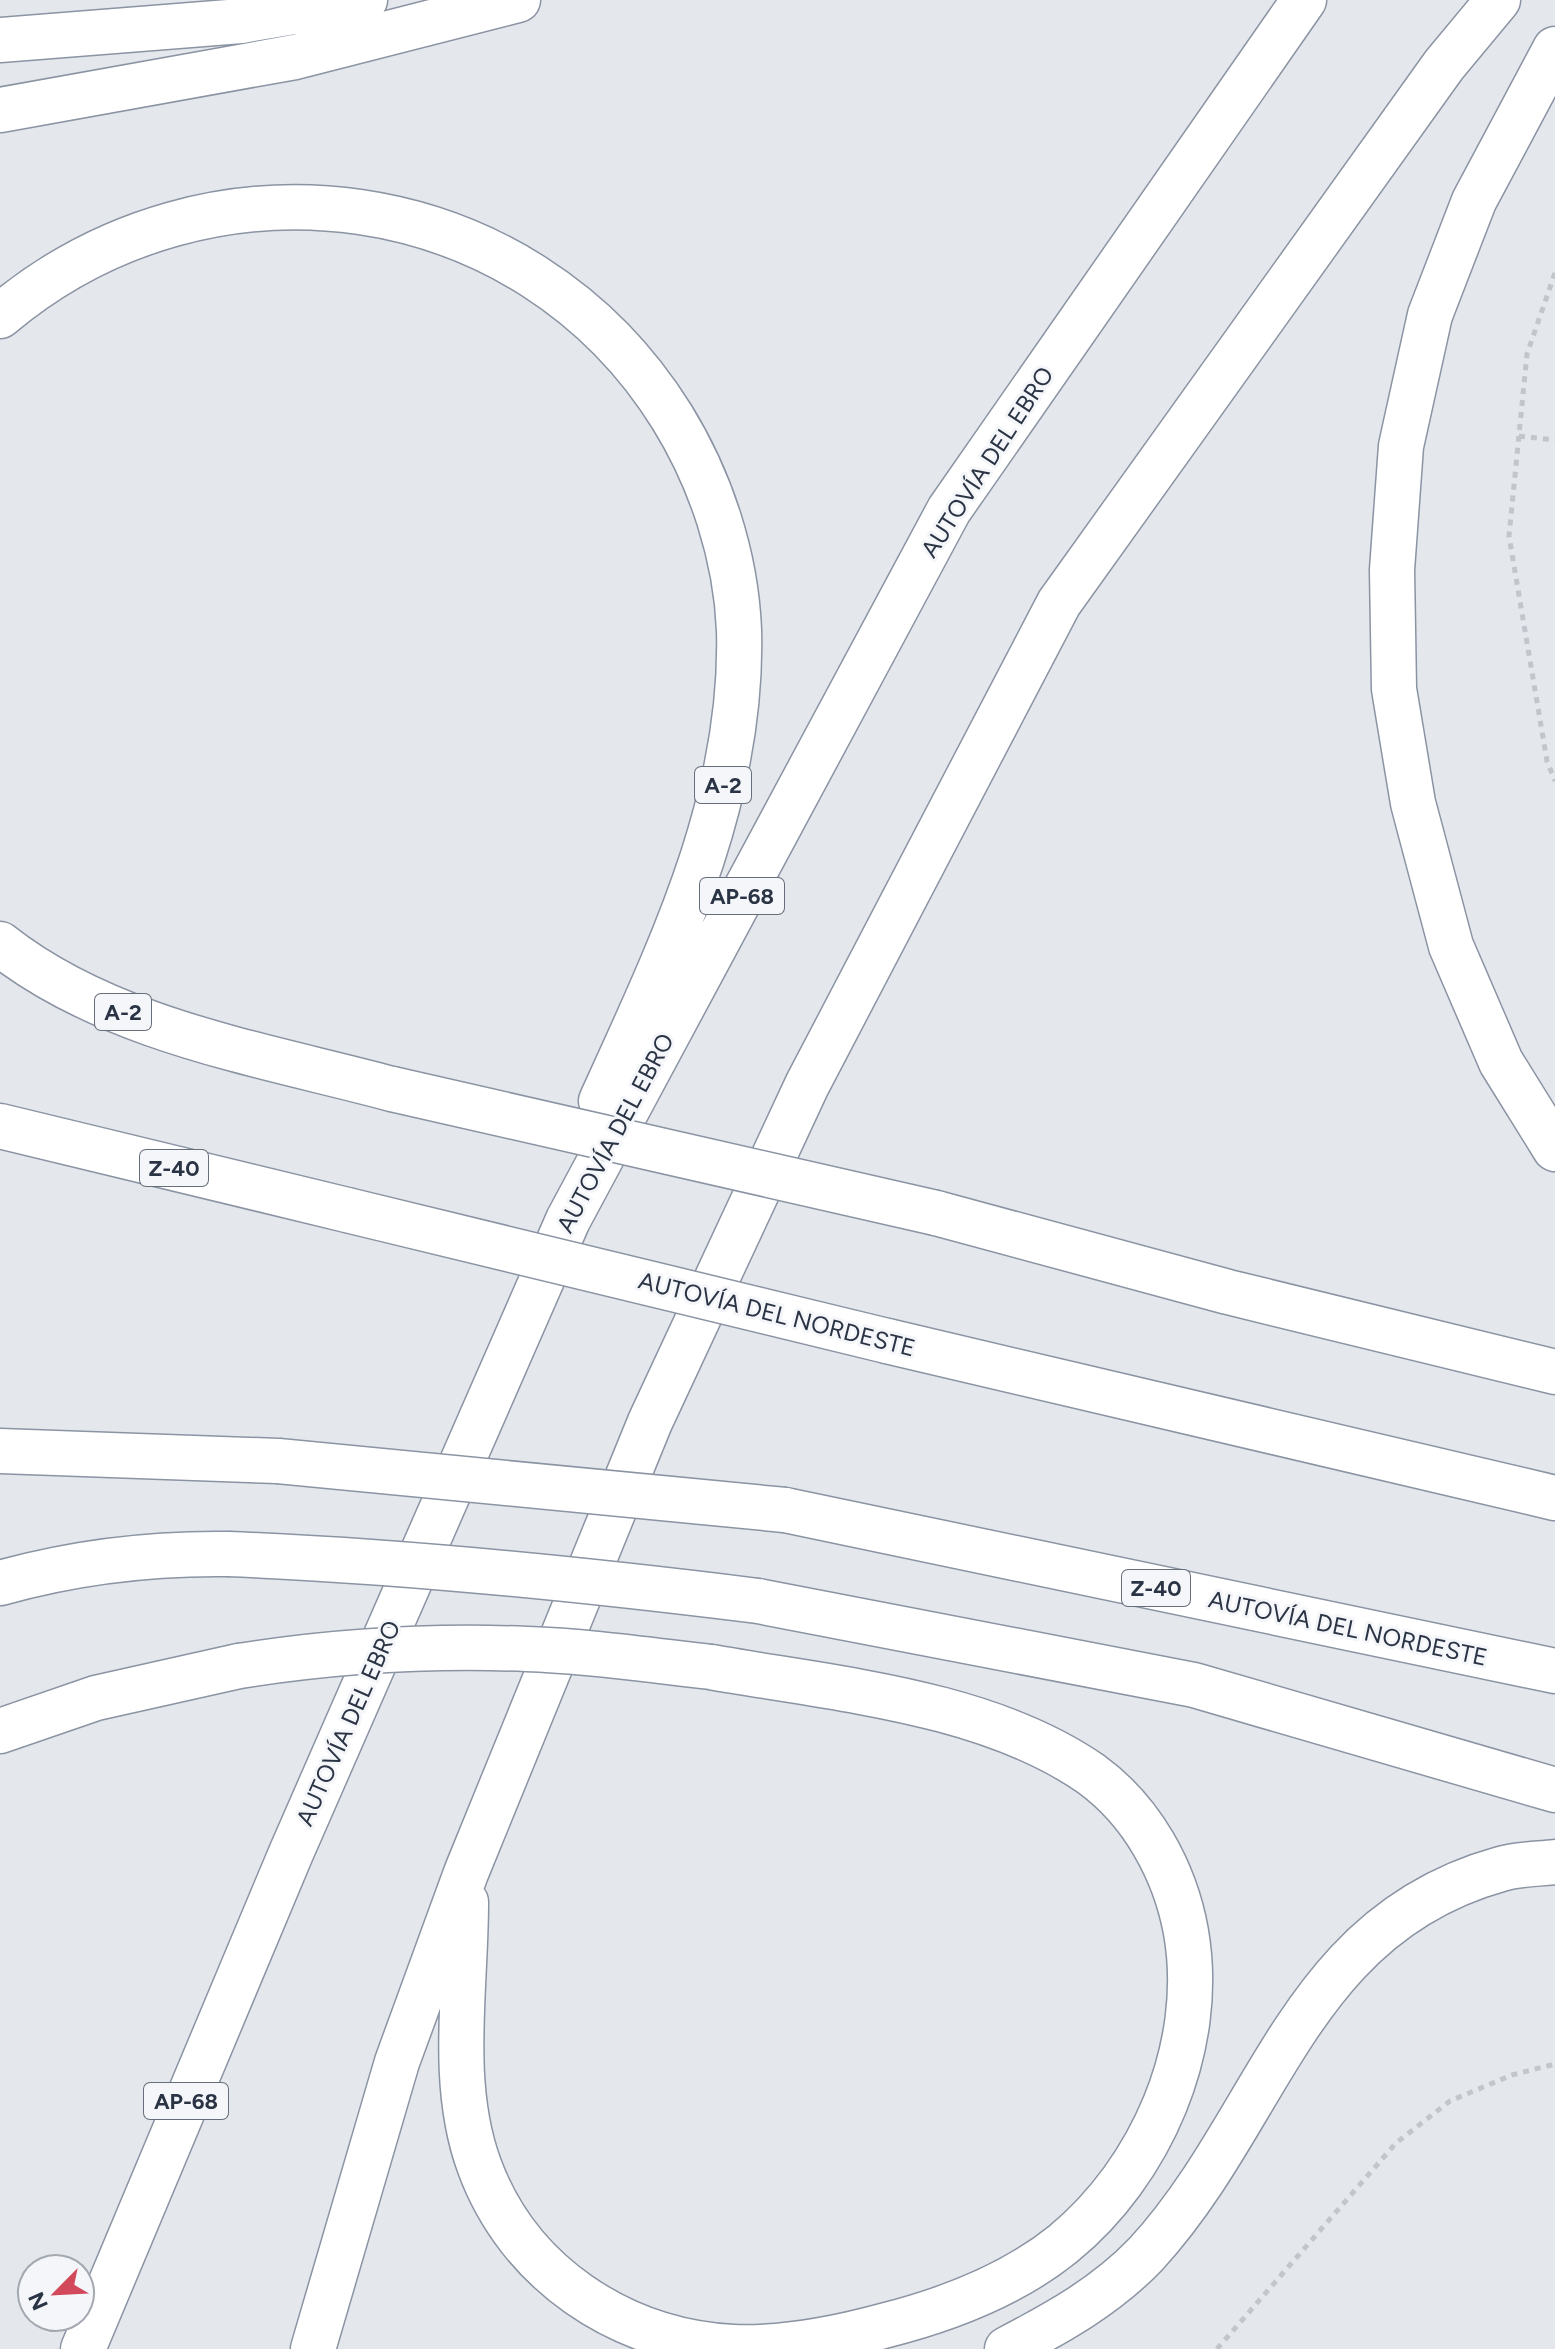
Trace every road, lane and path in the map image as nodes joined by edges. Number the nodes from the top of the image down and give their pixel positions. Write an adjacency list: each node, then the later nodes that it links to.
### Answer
1 (365, 0): 5 (highway)
2 (518, 0): 7 (highway)
3 (1304, 0): 23 (highway, AUTOVÍA DEL EBRO / AP-68)
4 (1498, 0): 25 (highway)
5 (0, 40)
6 (1555, 49): 15 (highway)
7 (0, 110)
8 (1555, 273): 10 (path)
9 (0, 316): 23 (highway, A-2)
10 (1519, 436): 11 (path); 12 (path)
11 (1555, 440)
12 (1555, 781)
13 (0, 944): 16 (highway, A-2, bridge)
14 (0, 1126): 18 (highway, AUTOVÍA DEL NORDESTE / Z-40, bridge)
15 (1555, 1149)
16 (1555, 1372)
17 (0, 1451): 20 (highway, AUTOVÍA DEL NORDESTE / Z-40, bridge)
18 (1555, 1498)
19 (0, 1583): 22 (highway, bridge)
20 (1555, 1671)
21 (0, 1731): 25 (highway, bridge)
22 (1555, 1790)
23 (291, 1853): 27 (highway, AUTOVÍA DEL EBRO / AP-68)
24 (1555, 1862): 29 (highway)
25 (466, 1873): 28 (highway)
26 (1555, 2064): 30 (path)
27 (83, 2349)
28 (313, 2349)
29 (1007, 2349)
30 (1217, 2349)

